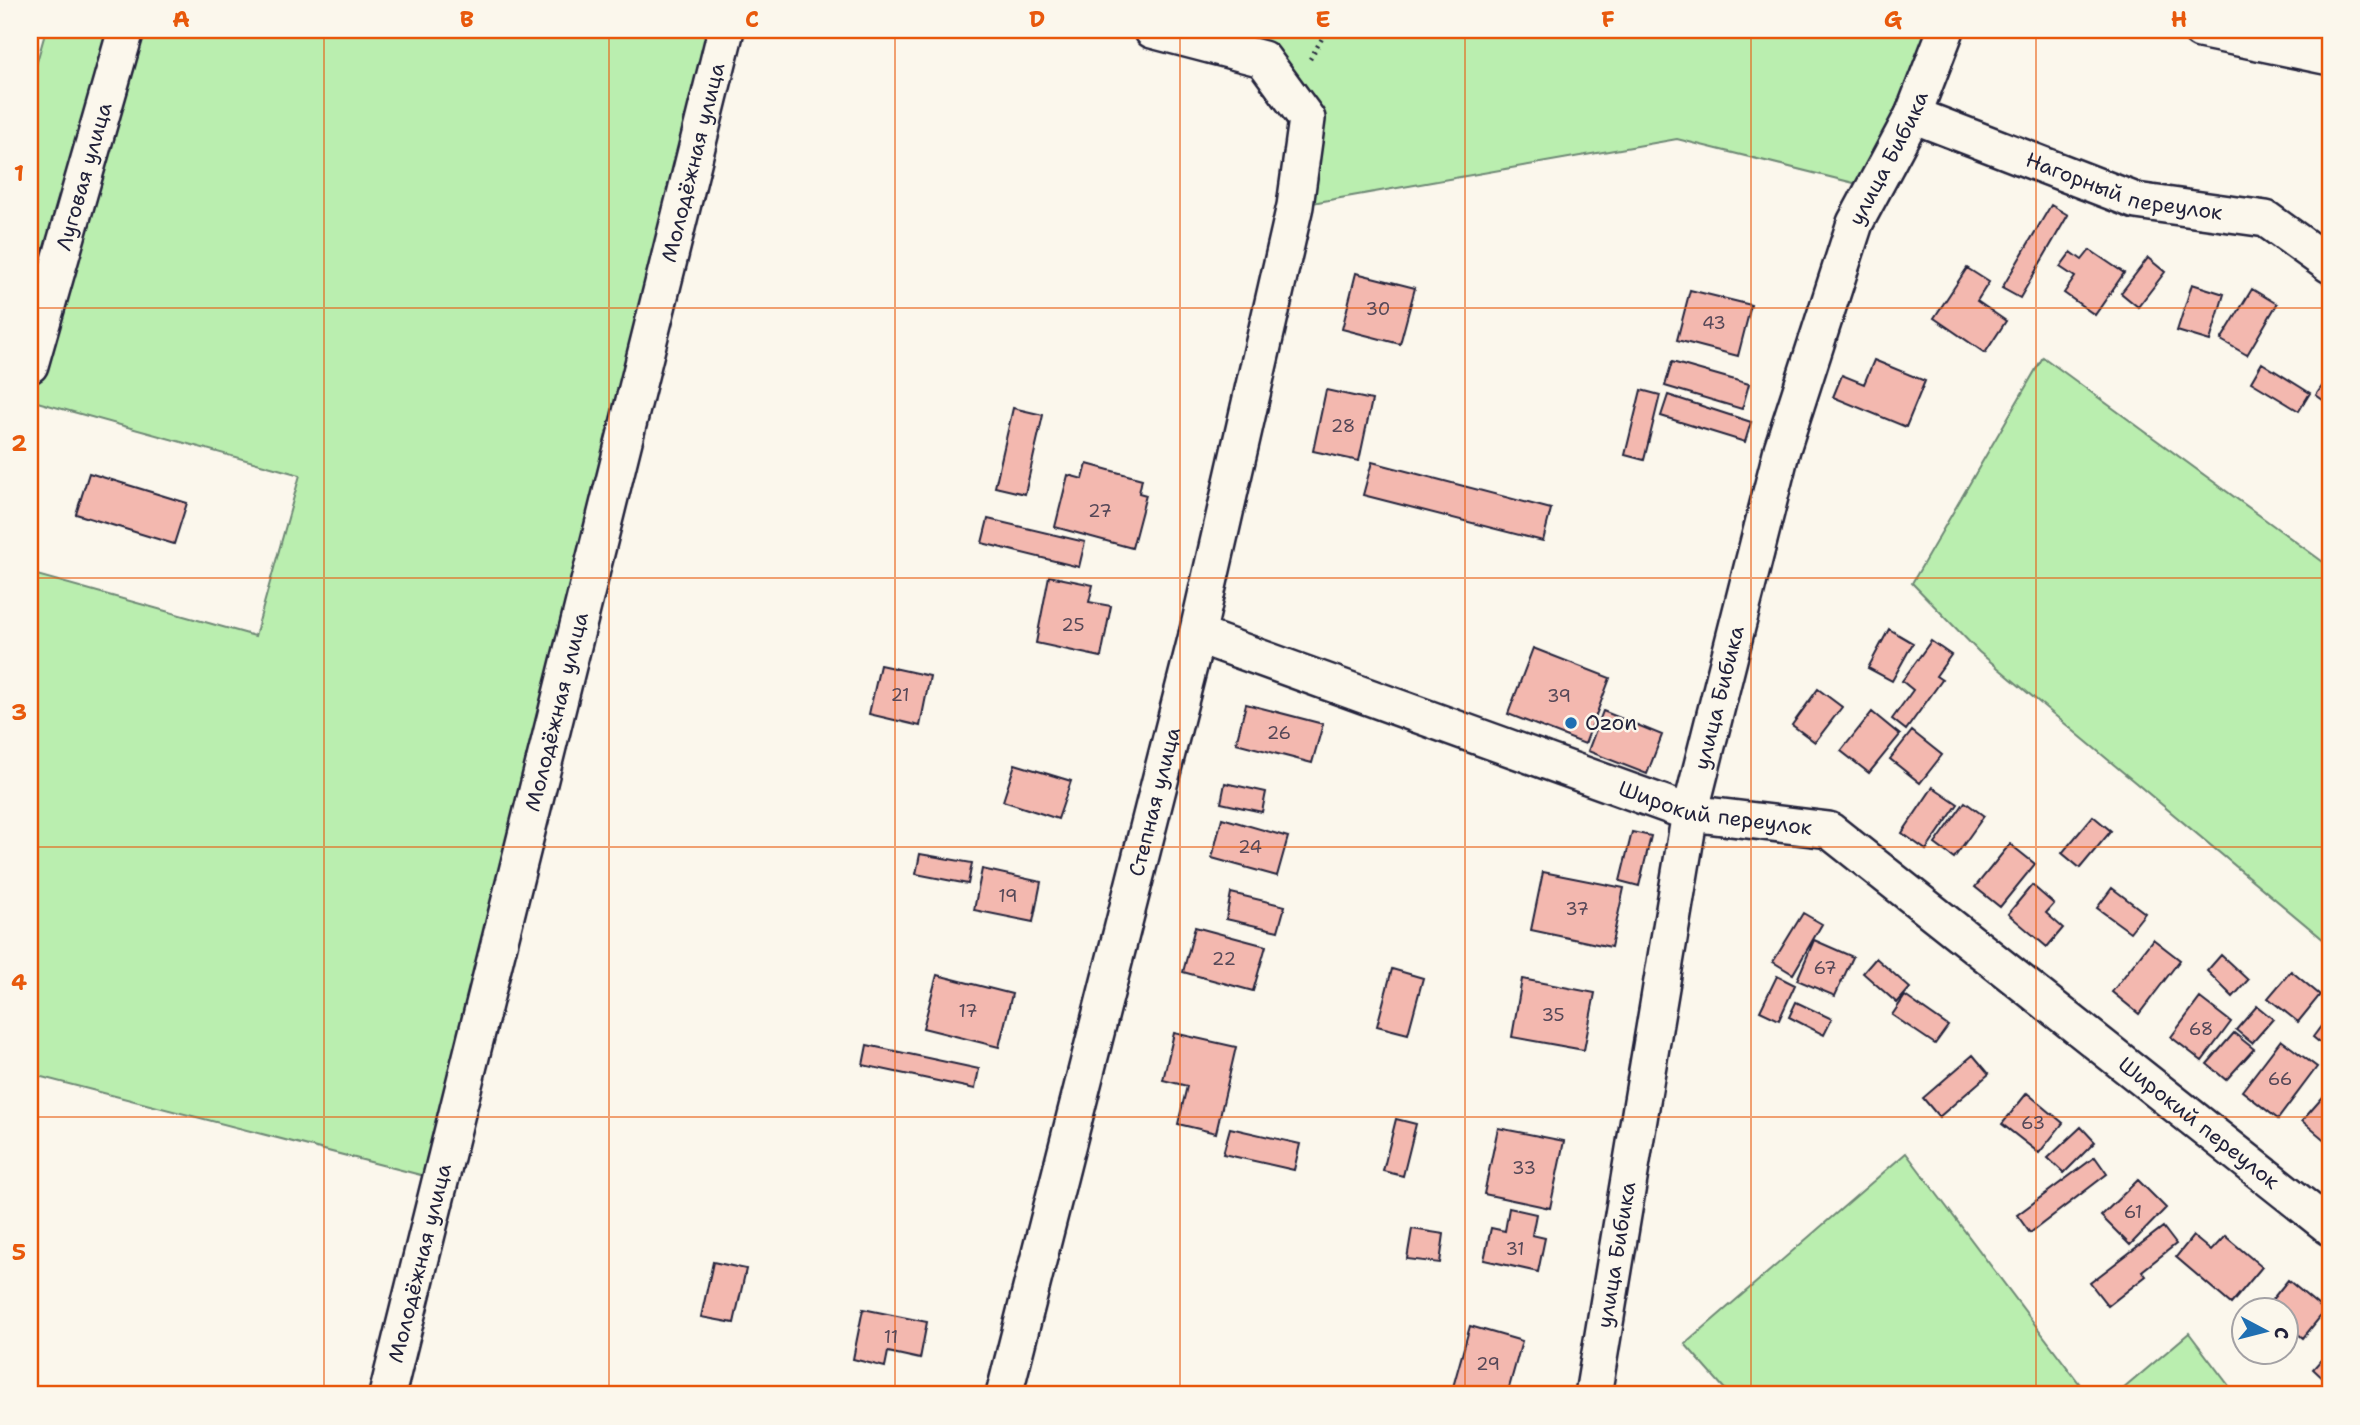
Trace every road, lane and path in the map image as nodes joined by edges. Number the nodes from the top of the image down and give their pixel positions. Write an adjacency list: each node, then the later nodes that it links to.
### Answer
1 (126, 30): 9 (street, Луговая улица)
2 (726, 30): 13 (street, Молодёжная улица)
3 (1152, 30): 10 (street, Степная улица)
4 (1946, 30): 7 (street, улица Бибика)
5 (2200, 30): 6 (street)
6 (2330, 57)
7 (1913, 116): 8 (street, Нагорный переулок); 11 (street, улица Бибика)
8 (2330, 265)
9 (30, 365)
10 (1198, 635): 11 (street, Широкий переулок); 14 (street, Степная улица)
11 (1690, 813): 12 (street, Широкий переулок); 15 (street, улица Бибика)
12 (2330, 1227)
13 (387, 1395)
14 (1004, 1395)
15 (1593, 1395)

